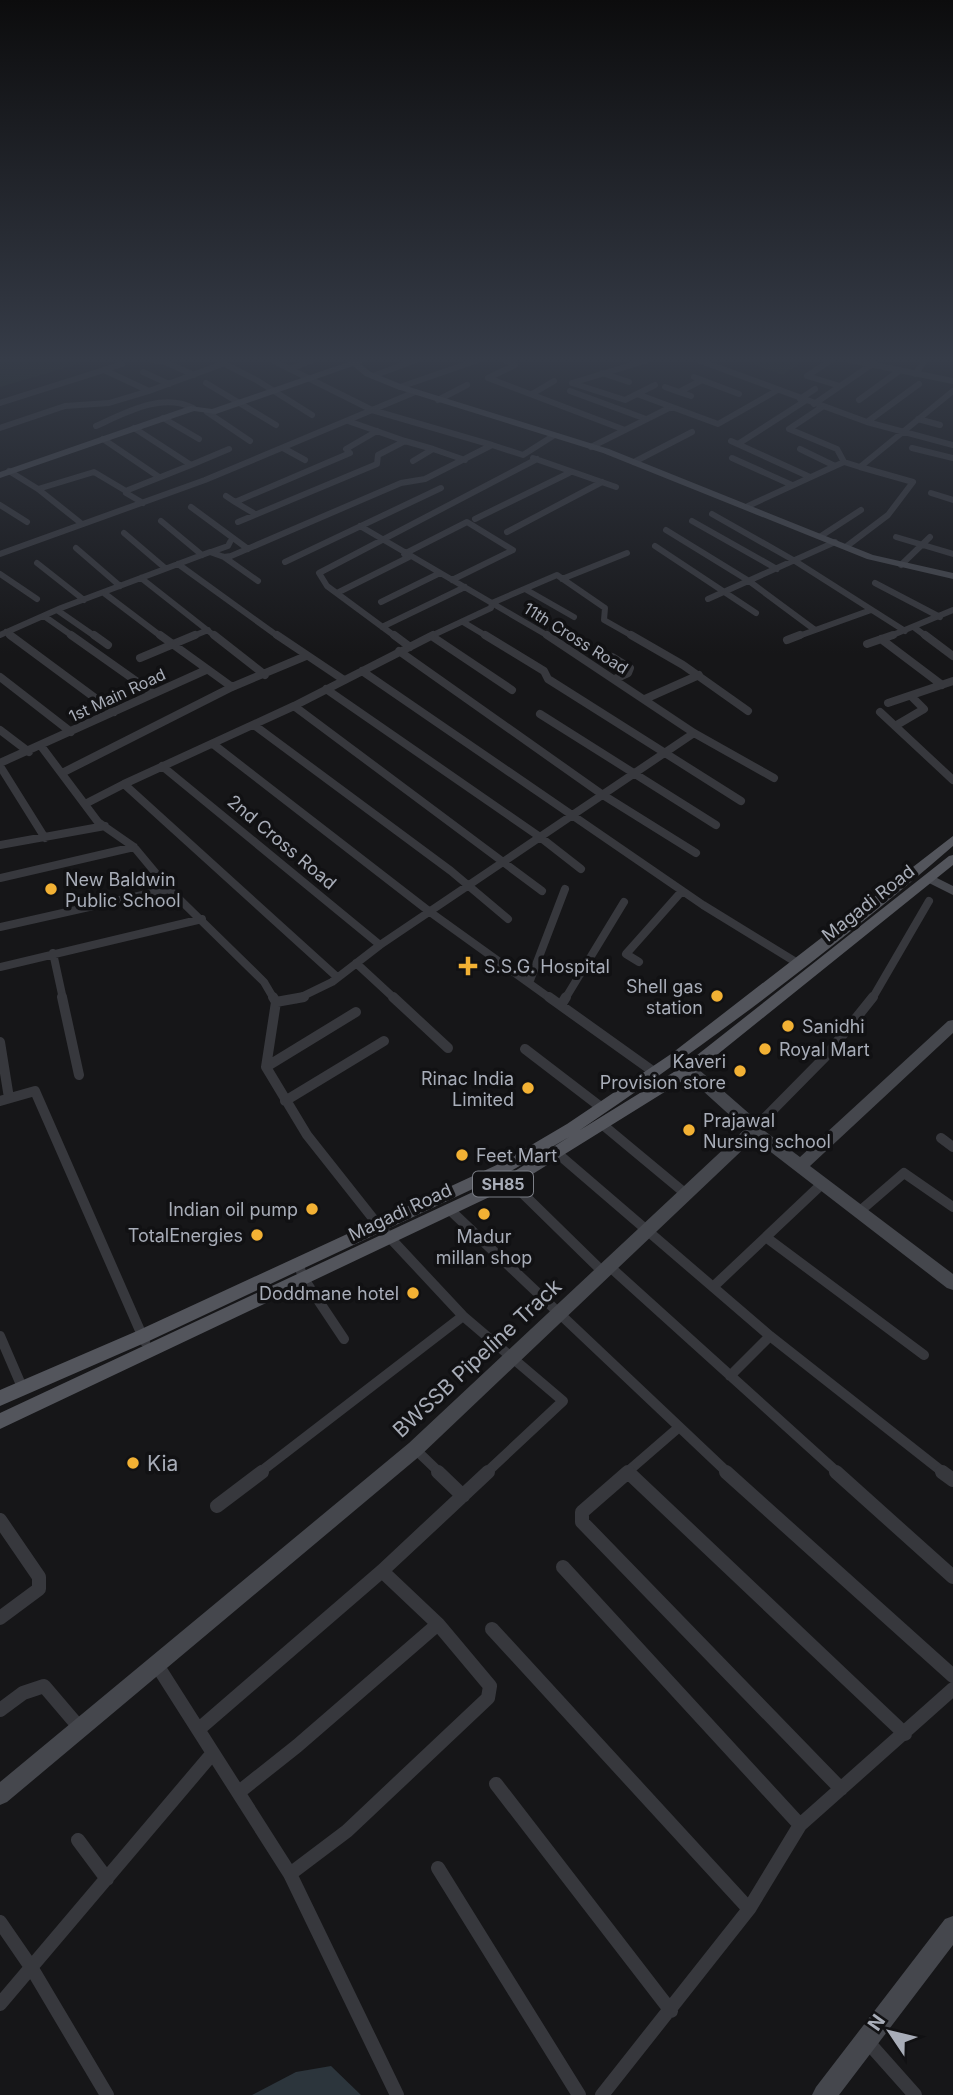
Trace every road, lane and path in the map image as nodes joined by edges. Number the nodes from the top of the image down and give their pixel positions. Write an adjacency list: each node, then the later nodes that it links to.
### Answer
1 (49, 458): 29 (street)
2 (131, 458): 31 (street)
3 (180, 458): 26 (street)
4 (208, 458): 26 (street)
5 (259, 458): 43 (street)
6 (301, 458): 21 (street)
7 (339, 458): 42 (street)
8 (378, 458): 48 (street)
9 (418, 458): 23 (street)
10 (459, 458): 22 (street)
11 (469, 458): 22 (street)
12 (533, 458): 20 (street)
13 (622, 458): 24 (street)
14 (642, 458): 24 (street)
15 (732, 458): 34 (street)
16 (768, 458): 32 (street)
17 (818, 458): 27 (street)
18 (842, 458): 25 (street)
19 (871, 458): 28 (street)
20 (537, 459): 30 (street); 65 (street)
21 (305, 460)
22 (465, 460): 72 (street)
23 (413, 461)
24 (634, 462): 45 (street)
25 (844, 462): 27 (street); 28 (street)
26 (191, 465): 31 (street)
27 (835, 466): 32 (street)
28 (860, 467): 70 (street)
29 (5, 473): 37 (street)
30 (569, 473): 33 (street); 50 (street)
31 (159, 477): 38 (street)
32 (810, 477): 34 (street)
33 (602, 482): 35 (street); 60 (street)
34 (792, 485): 45 (street)
35 (616, 487)
36 (441, 488): 57 (street)
37 (38, 489): 38 (street); 55 (street)
38 (127, 491): 43 (street)
39 (932, 493): 41 (street)
40 (226, 496): 42 (street)
41 (953, 500)
42 (235, 502): 48 (street)
43 (143, 503): 55 (street)
44 (0, 505): 53 (street)
45 (748, 506): 62 (street)
46 (191, 508): 72 (street)
47 (861, 510): 62 (street)
48 (255, 514): 54 (street)
49 (712, 514): 59 (street)
50 (475, 519)
51 (161, 521): 77 (street)
52 (692, 521): 86 (street)
53 (26, 522)
54 (238, 522)
55 (82, 524): 75 (street)
56 (752, 524): 59 (street)
57 (360, 526): 65 (street, 11th Cross Road); 81 (street)
58 (666, 530): 94 (street)
59 (740, 530): 80 (street)
60 (507, 532)
61 (124, 533): 85 (street)
62 (821, 536): 66 (street)
63 (895, 537): 68 (street)
64 (930, 537): 68 (street)
65 (385, 540): 78 (street, 11th Cross Road); 100 (street)
66 (835, 541): 70 (street); 80 (street)
67 (230, 542): 73 (street)
68 (922, 545): 76 (street); 84 (street)
69 (655, 546): 101 (street)
70 (847, 547): 84 (street)
71 (76, 548): 96 (street)
72 (248, 549): 79 (street)
73 (211, 552): 77 (street); 79 (street)
74 (627, 553): 91 (street)
75 (0, 554)
76 (953, 554)
77 (202, 555): 83 (street)
78 (407, 556): 87 (street, 11th Cross Road); 92 (street); 100 (street)
79 (224, 557): 93 (street)
80 (795, 561): 86 (street); 108 (street)
81 (285, 562)
82 (37, 563): 104 (street)
83 (178, 564): 85 (street); 129 (street)
84 (901, 565): 89 (street)
85 (165, 568): 90 (street)
86 (777, 569): 94 (street)
87 (440, 573): 92 (street, 11th Cross Road); 105 (street)
88 (0, 574): 102 (street)
89 (953, 576)
90 (141, 578): 96 (street); 117 (street)
91 (562, 579): 98 (street); 136 (street)
92 (452, 580): 97 (street, 11th Cross Road)
93 (258, 581)
94 (749, 581): 101 (street); 118 (street)
95 (875, 583): 113 (street)
96 (120, 586): 99 (street)
97 (465, 587): 106 (street, 11th Cross Road); 115 (street)
98 (525, 589): 106 (street); 112 (street)
99 (104, 593): 104 (street); 126 (street)
100 (337, 593): 115 (street)
101 (724, 593): 103 (street); 110 (street)
102 (37, 599)
103 (708, 599)
104 (84, 600): 107 (street)
105 (381, 602)
106 (492, 603): 114 (street); 138 (street, 11th Cross Road)
107 (57, 610): 111 (street); 125 (street)
108 (871, 610): 118 (street); 119 (street)
109 (953, 610): 113 (street)
110 (756, 613)
111 (44, 616): 120 (street); 145 (street)
112 (574, 617)
113 (940, 617): 116 (street)
114 (463, 622): 121 (street); 162 (street)
115 (382, 626): 127 (street)
116 (915, 628): 119 (street); 130 (street)
117 (208, 630): 126 (street); 135 (street)
118 (815, 631): 123 (street)
119 (905, 631): 122 (street)
120 (3, 633): 151 (street)
121 (433, 637): 127 (street); 144 (street)
122 (881, 639): 124 (street); 141 (street)
123 (787, 640)
124 (867, 644)
125 (108, 645)
126 (172, 645): 132 (street); 133 (street)
127 (410, 647): 128 (street)
128 (399, 651): 134 (street); 170 (street)
129 (306, 656): 135 (street); 139 (street)
130 (953, 656)
131 (612, 657): 138 (street)
132 (140, 658)
133 (206, 670): 142 (street); 145 (street, 1st Main Road)
134 (362, 671): 139 (street); 173 (street)
135 (265, 675): 142 (street)
136 (699, 675): 147 (street); 150 (street)
137 (0, 677): 157 (street)
138 (615, 679): 147 (street, 11th Cross Road)
139 (344, 680): 143 (street)
140 (953, 681): 141 (street)
141 (942, 685): 146 (street)
142 (232, 687): 165 (street)
143 (327, 689): 149 (street); 176 (street)
144 (512, 690)
145 (153, 693): 151 (street, 1st Main Road)
146 (911, 696): 148 (street); 155 (street)
147 (645, 699): 158 (street, 11th Cross Road)
148 (888, 703)
149 (294, 706): 154 (street); 183 (street)
150 (748, 711)
151 (114, 712): 157 (street, 1st Main Road)
152 (880, 712): 155 (street)
153 (540, 713): 166 (street)
154 (254, 725): 159 (street); 187 (street)
155 (895, 726): 168 (street)
156 (0, 730): 161 (street)
157 (71, 732): 160 (street, 1st Main Road)
158 (694, 733): 162 (street); 167 (street, 11th Cross Road)
159 (213, 744): 164 (street); 195 (street)
160 (41, 746): 161 (street, 1st Main Road); 165 (street)
161 (29, 752): 163 (street, 1st Main Road)
162 (666, 752): 166 (street); 171 (street)
163 (0, 764): 177 (street)
164 (162, 766): 169 (street); 199 (street, 2nd Cross Road)
165 (62, 773): 172 (street)
166 (634, 774): 170 (street); 174 (street)
167 (774, 778)
168 (953, 780)
169 (124, 784): 172 (street); 205 (street)
170 (603, 795): 173 (street); 181 (street)
171 (741, 801)
172 (85, 804): 175 (street)
173 (572, 816): 176 (street); 191 (street)
174 (716, 825)
175 (106, 826): 177 (street); 180 (street)
176 (540, 837): 183 (street); 184 (street)
177 (45, 838): 179 (street)
178 (953, 840): 203 (main road, Magadi Road / SH85)
179 (0, 845)
180 (134, 847): 185 (street); 188 (street)
181 (696, 853)
182 (953, 859): 186 (main road, Magadi Road / SH85)
183 (503, 863): 187 (street); 190 (street)
184 (581, 869)
185 (0, 878)
186 (930, 879): 192 (street); 217 (main road, Magadi Road / SH85)
187 (468, 885): 195 (street); 197 (street)
188 (169, 889): 196 (street); 198 (street)
189 (565, 889): 206 (street)
190 (542, 891)
191 (682, 891): 201 (street); 203 (street)
192 (953, 891)
193 (929, 901): 224 (street, BWSSB Pipeline Track)
194 (624, 902): 208 (street)
195 (430, 912): 199 (street); 206 (street)
196 (202, 919): 200 (street); 207 (street)
197 (508, 919)
198 (0, 926)
199 (380, 945): 202 (street)
200 (53, 953): 204 (street); 219 (street)
201 (639, 962)
202 (356, 963): 205 (street); 213 (street)
203 (799, 964): 215 (main road, Magadi Road / SH85)
204 (0, 967)
205 (337, 978): 207 (street)
206 (528, 983): 208 (street)
207 (276, 1002): 216 (street)
208 (561, 1005): 218 (street)
209 (356, 1012): 216 (street)
210 (953, 1025): 228 (street)
211 (384, 1041): 221 (street)
212 (0, 1042): 220 (street)
213 (448, 1048)
214 (526, 1049): 222 (street)
215 (676, 1058): 217 (street); 218 (main road, Magadi Road / SH85)
216 (266, 1067): 221 (street)
217 (687, 1070): 223 (main road, Magadi Road / SH85); 224 (street)
218 (653, 1072): 222 (main road, Magadi Road / SH85)
219 (79, 1075)
220 (5, 1099): 247 (street)
221 (285, 1101): 235 (street)
222 (602, 1108): 235 (main road, Magadi Road / SH85)
223 (603, 1125): 227 (main road, Magadi Road / SH85); 231 (street)
224 (753, 1130): 228 (street); 231 (street, BWSSB Pipeline Track)
225 (941, 1138): 226 (street)
226 (953, 1146)
227 (557, 1153): 229 (main road, Magadi Road / SH85); 236 (street)
228 (800, 1166): 230 (street)
229 (510, 1181): 233 (main road, Magadi Road / SH85); 240 (street)
230 (823, 1183): 234 (street); 237 (street)
231 (686, 1194): 236 (street, BWSSB Pipeline Track)
232 (953, 1208): 234 (street)
233 (450, 1210): 238 (main road, Magadi Road / SH85); 244 (street)
234 (860, 1211): 241 (street)
235 (379, 1226): 238 (street); 239 (main road, Magadi Road / SH85)
236 (647, 1231): 240 (street, BWSSB Pipeline Track); 243 (street)
237 (768, 1238): 243 (street); 251 (street)
238 (390, 1239): 242 (main road, Magadi Road / SH85); 245 (street)
239 (298, 1264): 242 (street); 247 (main road, Magadi Road / SH85)
240 (606, 1269): 244 (street, BWSSB Pipeline Track); 253 (street)
241 (951, 1278)
242 (304, 1279): 249 (street); 250 (main road, Magadi Road / SH85)
243 (713, 1287): 248 (street)
244 (560, 1313): 252 (street, BWSSB Pipeline Track); 257 (street)
245 (463, 1316): 252 (street); 262 (street)
246 (0, 1336): 254 (street)
247 (143, 1336): 250 (street); 254 (main road, Magadi Road / SH85)
248 (770, 1336): 253 (street); 260 (street)
249 (344, 1339)
250 (149, 1352): 256 (main road, Magadi Road / SH85)
251 (924, 1355)
252 (512, 1359): 258 (street, BWSSB Pipeline Track); 261 (street)
253 (730, 1376): 266 (street)
254 (22, 1387): 255 (main road, Magadi Road / SH85)
255 (0, 1398)
256 (0, 1421)
257 (678, 1428): 259 (street); 271 (street)
258 (415, 1448): 261 (street); 270 (street, BWSSB Pipeline Track)
259 (628, 1472): 276 (street); 279 (street)
260 (953, 1480)
261 (463, 1496): 265 (street)
262 (217, 1506)
263 (0, 1520): 267 (street)
264 (563, 1567): 282 (street)
265 (382, 1572): 268 (street); 275 (street)
266 (953, 1577)
267 (0, 1618)
268 (438, 1624): 280 (street); 285 (street)
269 (492, 1629): 287 (street)
270 (157, 1665): 274 (street, BWSSB Pipeline Track); 275 (street)
271 (953, 1676)
272 (953, 1689): 276 (street)
273 (0, 1710): 274 (street)
274 (79, 1727): 281 (street, BWSSB Pipeline Track)
275 (199, 1729): 277 (street)
276 (905, 1734): 279 (street)
277 (212, 1754): 280 (street); 286 (street)
278 (496, 1784): 292 (street)
279 (841, 1789): 282 (street)
280 (239, 1791): 285 (street)
281 (0, 1795)
282 (800, 1825): 287 (street)
283 (78, 1840): 286 (street)
284 (438, 1868): 296 (street)
285 (290, 1874): 295 (street)
286 (107, 1879): 290 (street)
287 (749, 1909): 292 (street)
288 (0, 1922): 290 (street)
289 (953, 1927): 293 (street)
290 (31, 1967): 291 (street); 294 (street)
291 (0, 2004)
292 (671, 2011): 297 (street)
293 (866, 2041): 298 (street); 299 (street)
294 (107, 2095)
295 (397, 2095)
296 (579, 2095)
297 (602, 2095)
298 (824, 2095)
299 (915, 2095)

